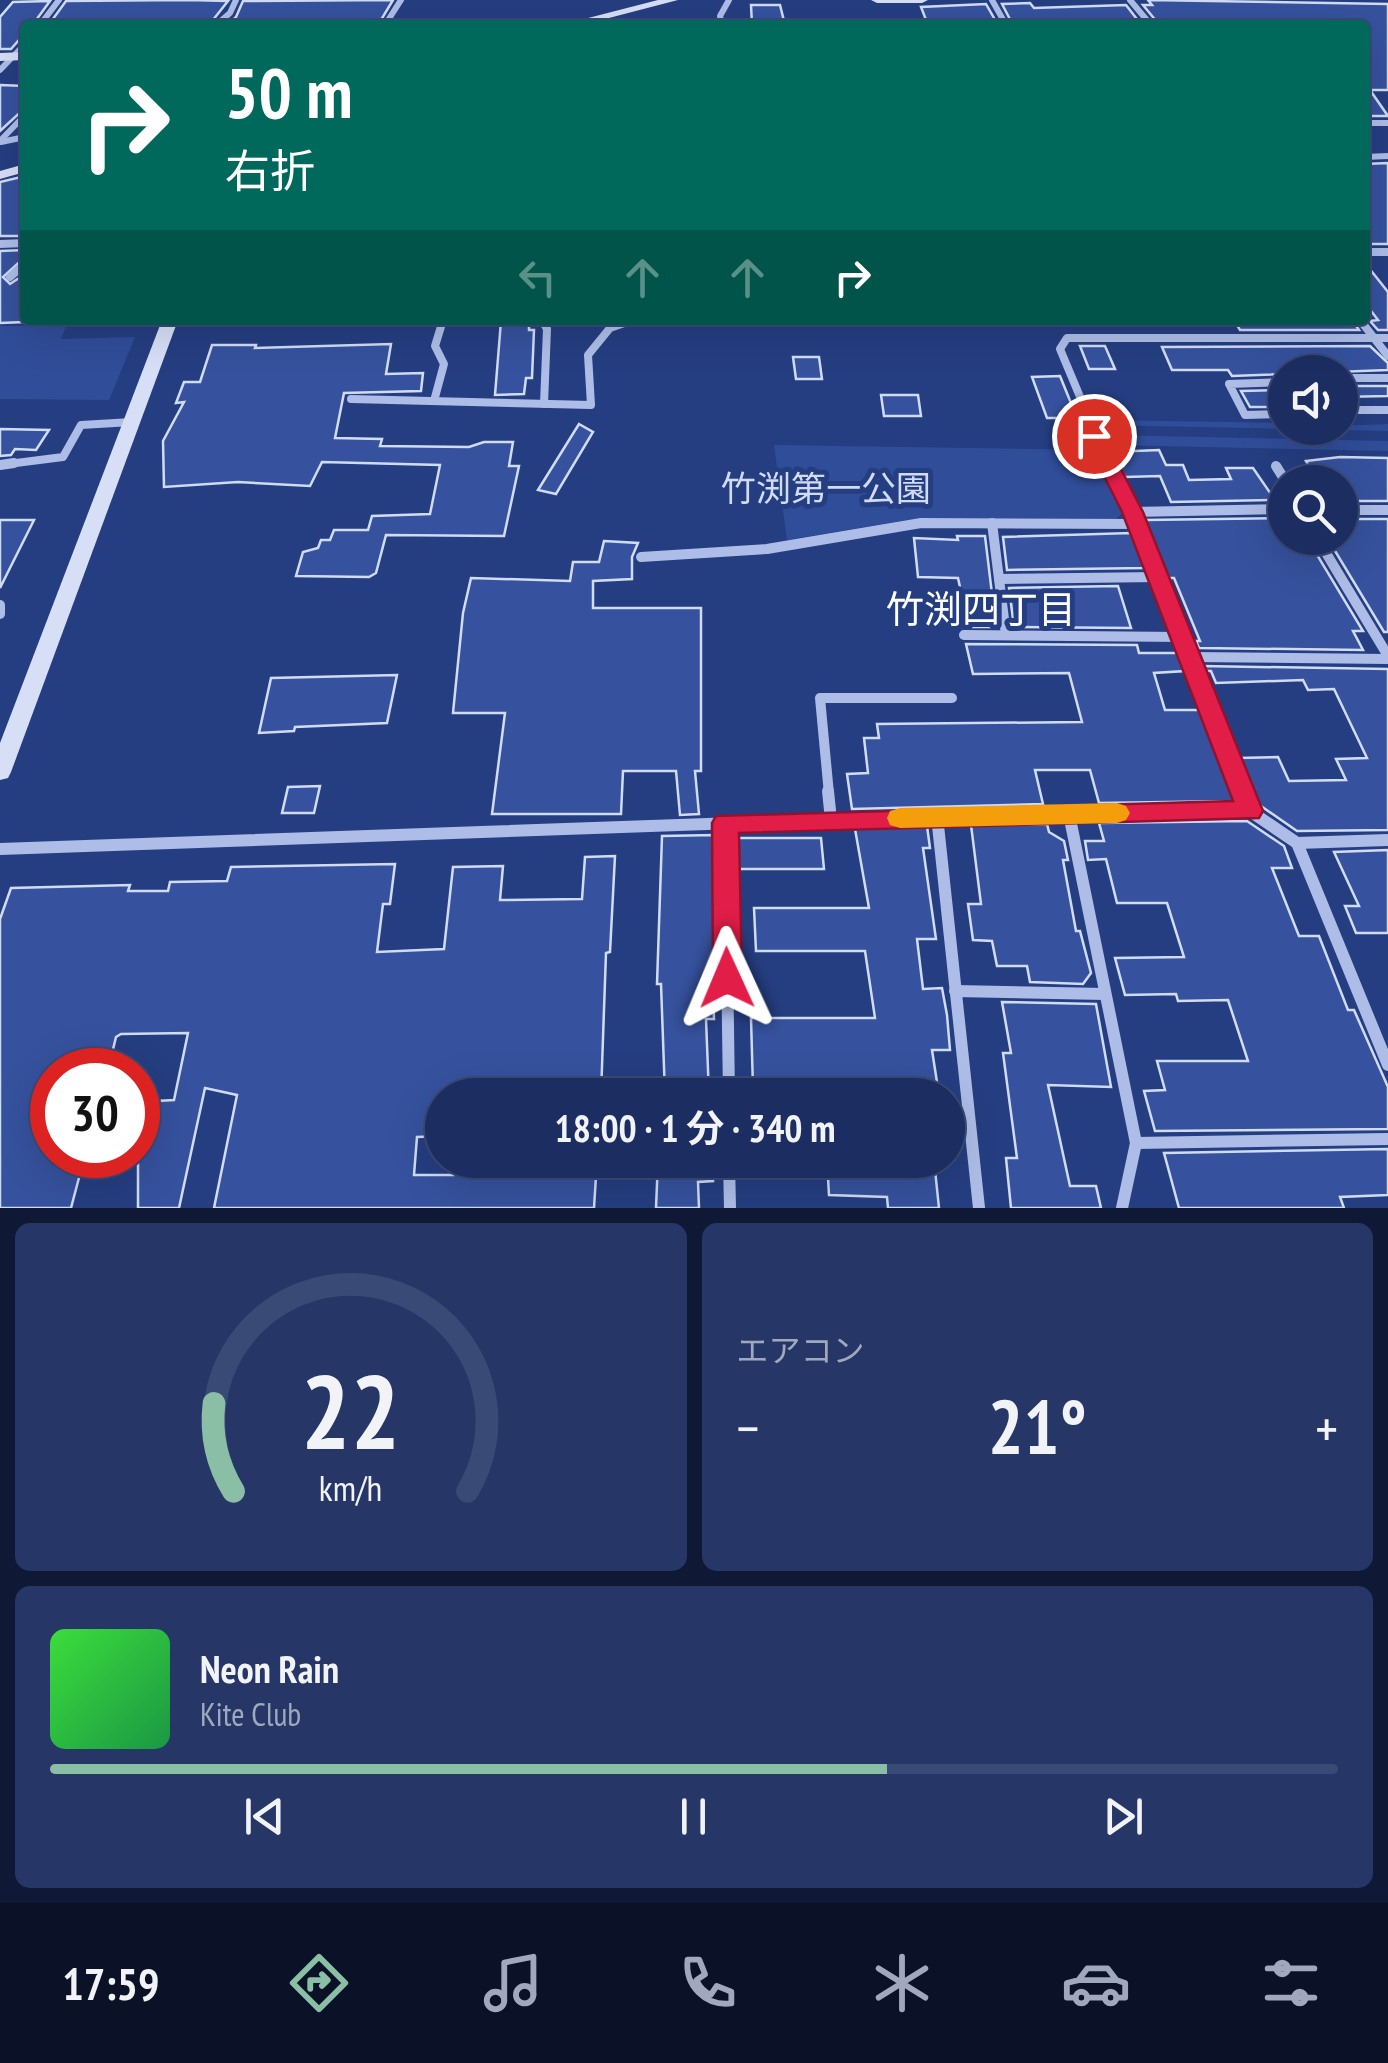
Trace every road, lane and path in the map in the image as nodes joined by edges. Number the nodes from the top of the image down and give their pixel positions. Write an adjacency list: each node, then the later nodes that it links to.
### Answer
1 (59, 0): 8 (street)
2 (236, 0): 9 (street)
3 (672, 0): 10 (street)
4 (877, 0): 5 (street)
5 (896, 0): 6 (street)
6 (922, 0)
7 (1130, 0): 11 (street)
8 (44, 20)
9 (222, 20)
10 (588, 20)
11 (1147, 20)
12 (20, 56): 13 (street); 14 (street)
13 (0, 57)
14 (0, 70)
15 (20, 120): 16 (street)
16 (0, 142)
17 (20, 268): 18 (street)
18 (10, 277)
19 (168, 325): 36 (street)
20 (441, 325): 31 (street)
21 (545, 325): 32 (street)
22 (619, 325): 32 (street)
23 (1364, 325): 24 (street)
24 (1374, 338): 25 (street); 26 (street); 41 (street)
25 (1388, 338)
26 (1388, 356)
27 (1358, 378): 28 (street)
28 (1388, 378)
29 (1268, 383): 35 (street)
30 (351, 399): 31 (street)
31 (434, 401): 32 (street)
32 (544, 404)
33 (1358, 410): 34 (street)
34 (1388, 410)
35 (1268, 414)
36 (132, 422): 37 (street); 56 (street)
37 (0, 465)
38 (1268, 509): 41 (street)
39 (1358, 510): 40 (street)
40 (1388, 510)
41 (1132, 512): 43 (street)
42 (992, 523): 43 (street); 45 (street); 47 (street)
43 (1137, 524): 46 (street)
44 (1327, 555): 54 (street)
45 (641, 557)
46 (1158, 577): 47 (street); 52 (street)
47 (999, 579): 51 (street)
48 (0, 605): 49 (street)
49 (0, 614)
50 (964, 635): 51 (street)
51 (1006, 636): 52 (street)
52 (1182, 637): 53 (street)
53 (1190, 657): 54 (street); 57 (street)
54 (1388, 658)
55 (952, 698): 60 (street)
56 (0, 772)
57 (1250, 811): 58 (street); 63 (street)
58 (1069, 814): 59 (street); 66 (street)
59 (937, 816): 60 (street); 65 (street)
60 (831, 820): 61 (street)
61 (725, 823): 64 (street); 68 (street)
62 (1388, 840): 63 (street)
63 (1297, 842): 67 (street)
64 (0, 849)
65 (956, 991): 66 (street); 73 (street)
66 (1106, 994): 70 (street)
67 (1388, 1064)
68 (728, 1078)
69 (1388, 1139): 70 (street)
70 (1136, 1144): 74 (street)
71 (729, 1178): 72 (street)
72 (730, 1208)
73 (979, 1208)
74 (1122, 1208)

